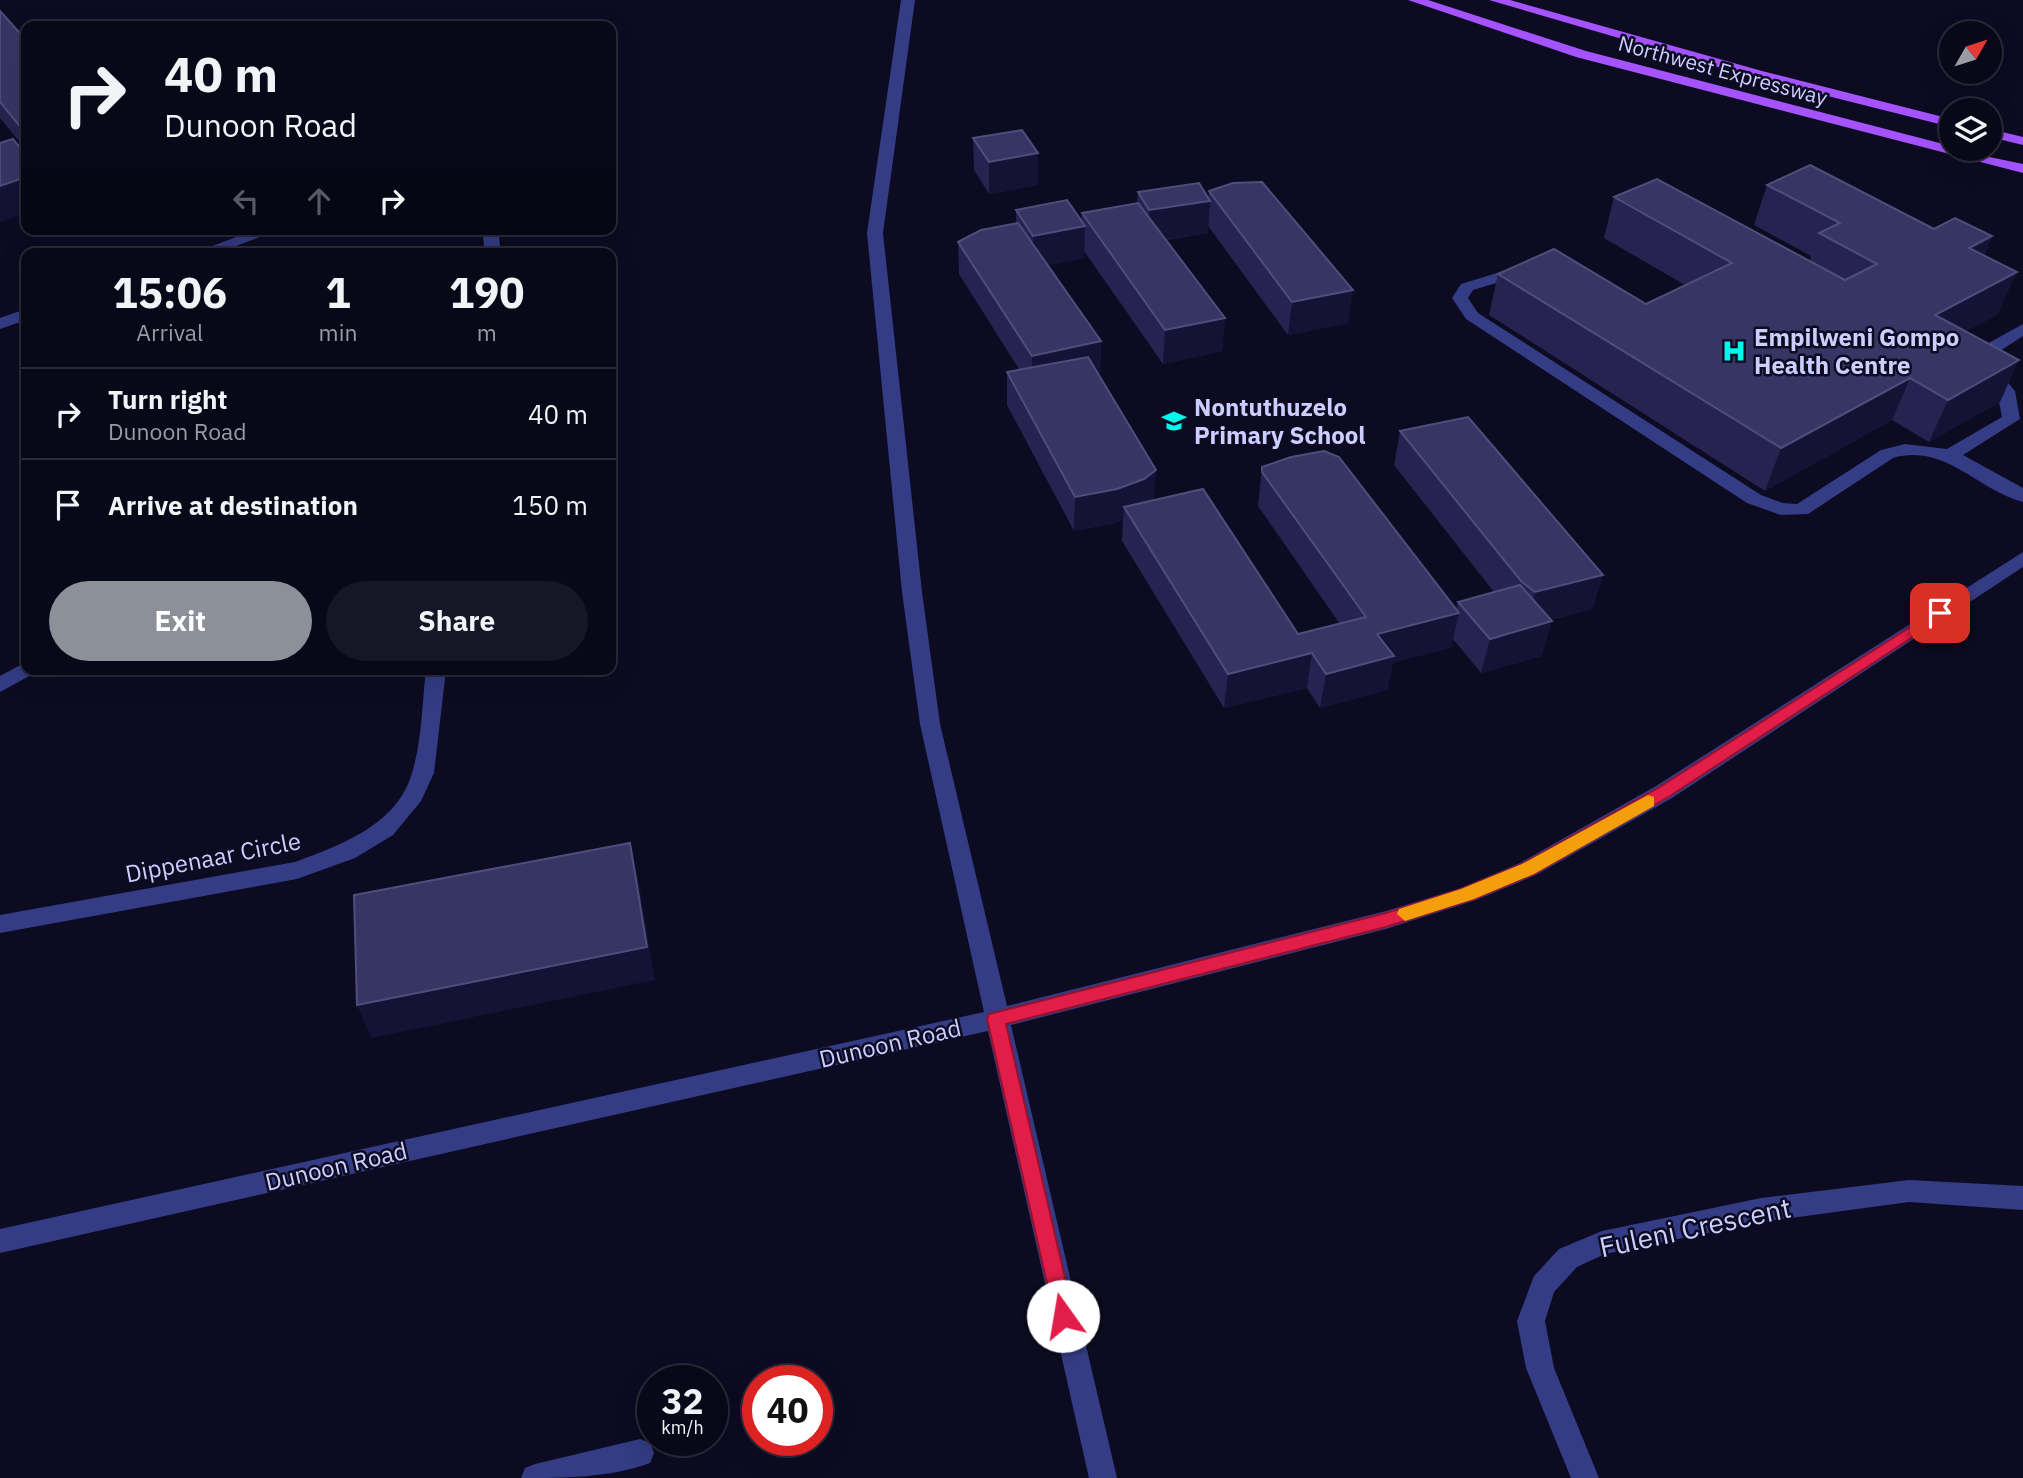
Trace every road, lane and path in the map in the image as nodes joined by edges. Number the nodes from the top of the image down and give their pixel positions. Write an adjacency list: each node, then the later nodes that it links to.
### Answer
1 (908, 0): 21 (street)
2 (1415, 0): 7 (main road, Northwest Expressway)
3 (1496, 0): 4 (main road, Northwest Expressway)
4 (1939, 120)
5 (2002, 135): 6 (main road)
6 (2023, 141)
7 (2023, 169)
8 (255, 235): 9 (street)
9 (217, 248)
10 (1536, 267): 14 (street)
11 (21, 316): 12 (street)
12 (0, 324)
13 (2023, 329): 14 (street)
14 (1950, 455): 15 (street)
15 (2023, 496)
16 (2023, 558): 21 (street, Dunoon Road)
17 (21, 672): 19 (street)
18 (435, 675): 20 (street, Dippenaar Circle)
19 (0, 685)
20 (0, 924)
21 (996, 1019): 23 (street, Dunoon Road); 26 (street)
22 (2023, 1198): 27 (street, Fuleni Crescent)
23 (0, 1241)
24 (637, 1454): 25 (street)
25 (535, 1478)
26 (1103, 1478)
27 (1585, 1478)

